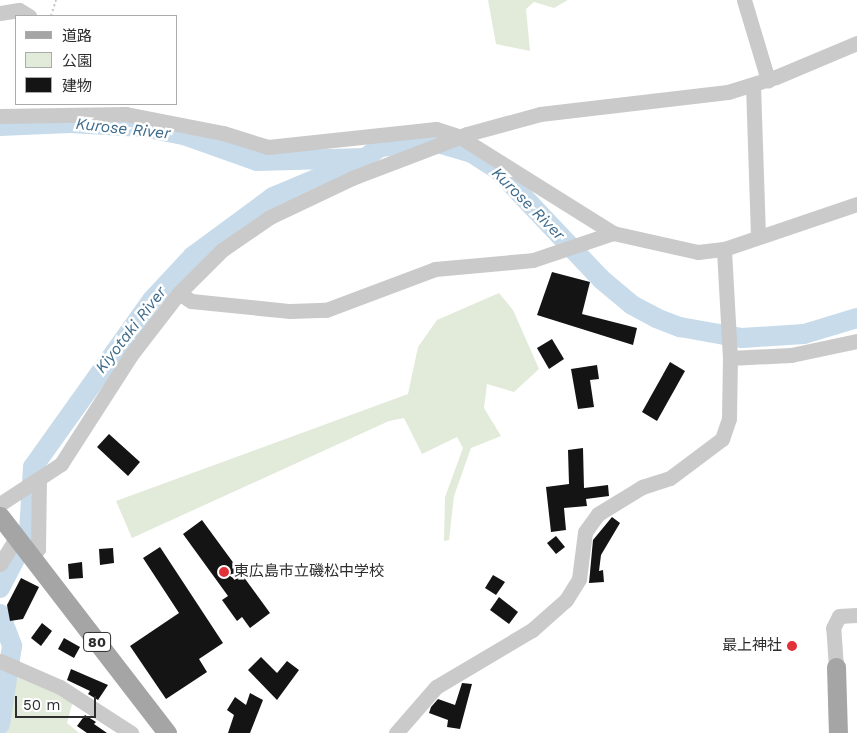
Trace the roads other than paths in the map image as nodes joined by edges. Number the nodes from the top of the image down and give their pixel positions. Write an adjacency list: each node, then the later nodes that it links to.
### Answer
1 (744, 0): 5 (street)
2 (0, 13): 3 (street)
3 (27, 15)
4 (857, 43): 5 (street)
5 (768, 80): 6 (street)
6 (753, 85): 8 (street); 11 (street)
7 (0, 116): 8 (street)
8 (459, 137): 10 (street); 13 (street)
9 (857, 204): 11 (street)
10 (612, 233): 12 (street); 13 (street)
11 (758, 237): 12 (street)
12 (724, 249): 15 (street)
13 (179, 293): 16 (street)
14 (857, 341): 15 (street)
15 (730, 355): 26 (street)
16 (32, 484): 17 (street); 19 (street)
17 (0, 504)
18 (0, 516): 19 (main road, 80)
19 (25, 549): 20 (street); 25 (main road, 80)
20 (0, 564)
21 (857, 615): 23 (street)
22 (5, 662): 24 (street)
23 (836, 667): 27 (main road)
24 (131, 733)
25 (167, 733)
26 (396, 733)
27 (838, 733)

